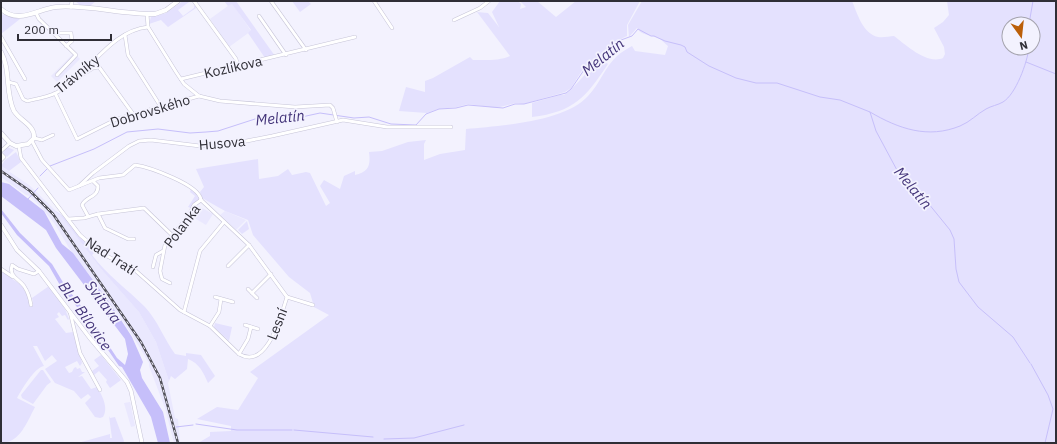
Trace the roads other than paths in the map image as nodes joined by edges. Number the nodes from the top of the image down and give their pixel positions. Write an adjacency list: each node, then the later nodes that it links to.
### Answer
1 (72, 1): 7 (street)
2 (178, 1): 10 (main road)
3 (194, 1): 23 (street)
4 (271, 1): 20 (street)
5 (374, 1): 14 (street)
6 (489, 1): 12 (street)
7 (71, 7): 9 (main road); 10 (main road)
8 (1, 9): 9 (main road)
9 (36, 14): 15 (street)
10 (147, 14): 13 (street)
11 (259, 16): 22 (street, Kozlíkova)
12 (454, 20)
13 (148, 27): 16 (street, Trávníky); 26 (street)
14 (392, 28)
15 (54, 33): 19 (street); 19 (street)
16 (125, 35): 27 (street, Trávníky); 31 (street)
17 (1, 37): 25 (street)
18 (355, 37): 20 (street, Kozlíkova)
19 (66, 46): 24 (street)
20 (306, 50): 22 (street, Kozlíkova)
21 (1, 52): 28 (main road)
22 (286, 55): 23 (street, Kozlíkova)
23 (238, 66): 26 (street, Kozlíkova)
24 (56, 75)
25 (25, 79)
26 (181, 79): 30 (street)
27 (73, 80): 29 (street, Trávníky); 32 (street)
28 (8, 82): 29 (street, Trávníky); 37 (main road)
29 (55, 93): 32 (street, Dobrovského)
30 (199, 96): 31 (street, Dobrovského); 33 (street, Dobrovského)
31 (160, 107): 32 (street, Dobrovského)
32 (133, 114)
33 (336, 122): 34 (street, Husova); 43 (street, Husova)
34 (451, 127)
35 (1, 133): 38 (main road)
36 (52, 135): 37 (street)
37 (33, 140): 39 (main road); 43 (street)
38 (10, 143): 39 (main road); 40 (street)
39 (19, 147): 47 (street, Nad Tratí)
40 (1, 153): 41 (street)
41 (1, 160)
42 (93, 181): 43 (street, Lesní); 44 (street, Lesní); 46 (street)
43 (79, 186)
44 (201, 200): 48 (street, Lesní); 50 (street, Polanka)
45 (98, 214): 46 (street); 50 (street); 51 (street)
46 (88, 216): 47 (street)
47 (68, 219): 71 (street, Nad Tratí)
48 (224, 222): 52 (street, Lesní); 71 (street)
49 (1, 225): 57 (street)
50 (172, 235): 53 (street, Polanka)
51 (134, 239)
52 (249, 245): 54 (street); 58 (street, Lesní)
53 (163, 251): 55 (street, Polanka); 60 (street, Polanka)
54 (228, 266)
55 (153, 267)
56 (1, 269): 59 (street)
57 (39, 271): 59 (street); 70 (street)
58 (271, 274): 62 (street); 64 (street, Lesní)
59 (13, 277): 69 (street)
60 (170, 283)
61 (248, 289): 62 (street, Lesní)
62 (252, 293): 65 (street, Lesní)
63 (215, 297): 66 (street)
64 (287, 297): 68 (street); 76 (street, Lesní)
65 (257, 298)
66 (222, 299): 67 (street); 73 (street)
67 (233, 302)
68 (313, 304)
69 (31, 305)
70 (70, 312): 77 (street); 78 (street)
71 (184, 312): 73 (street, Nad Tratí)
72 (245, 325): 74 (street)
73 (210, 326): 76 (street, Nad Tratí)
74 (251, 327): 75 (street); 76 (street)
75 (258, 329)
76 (239, 354)
77 (100, 390)
78 (142, 443)

